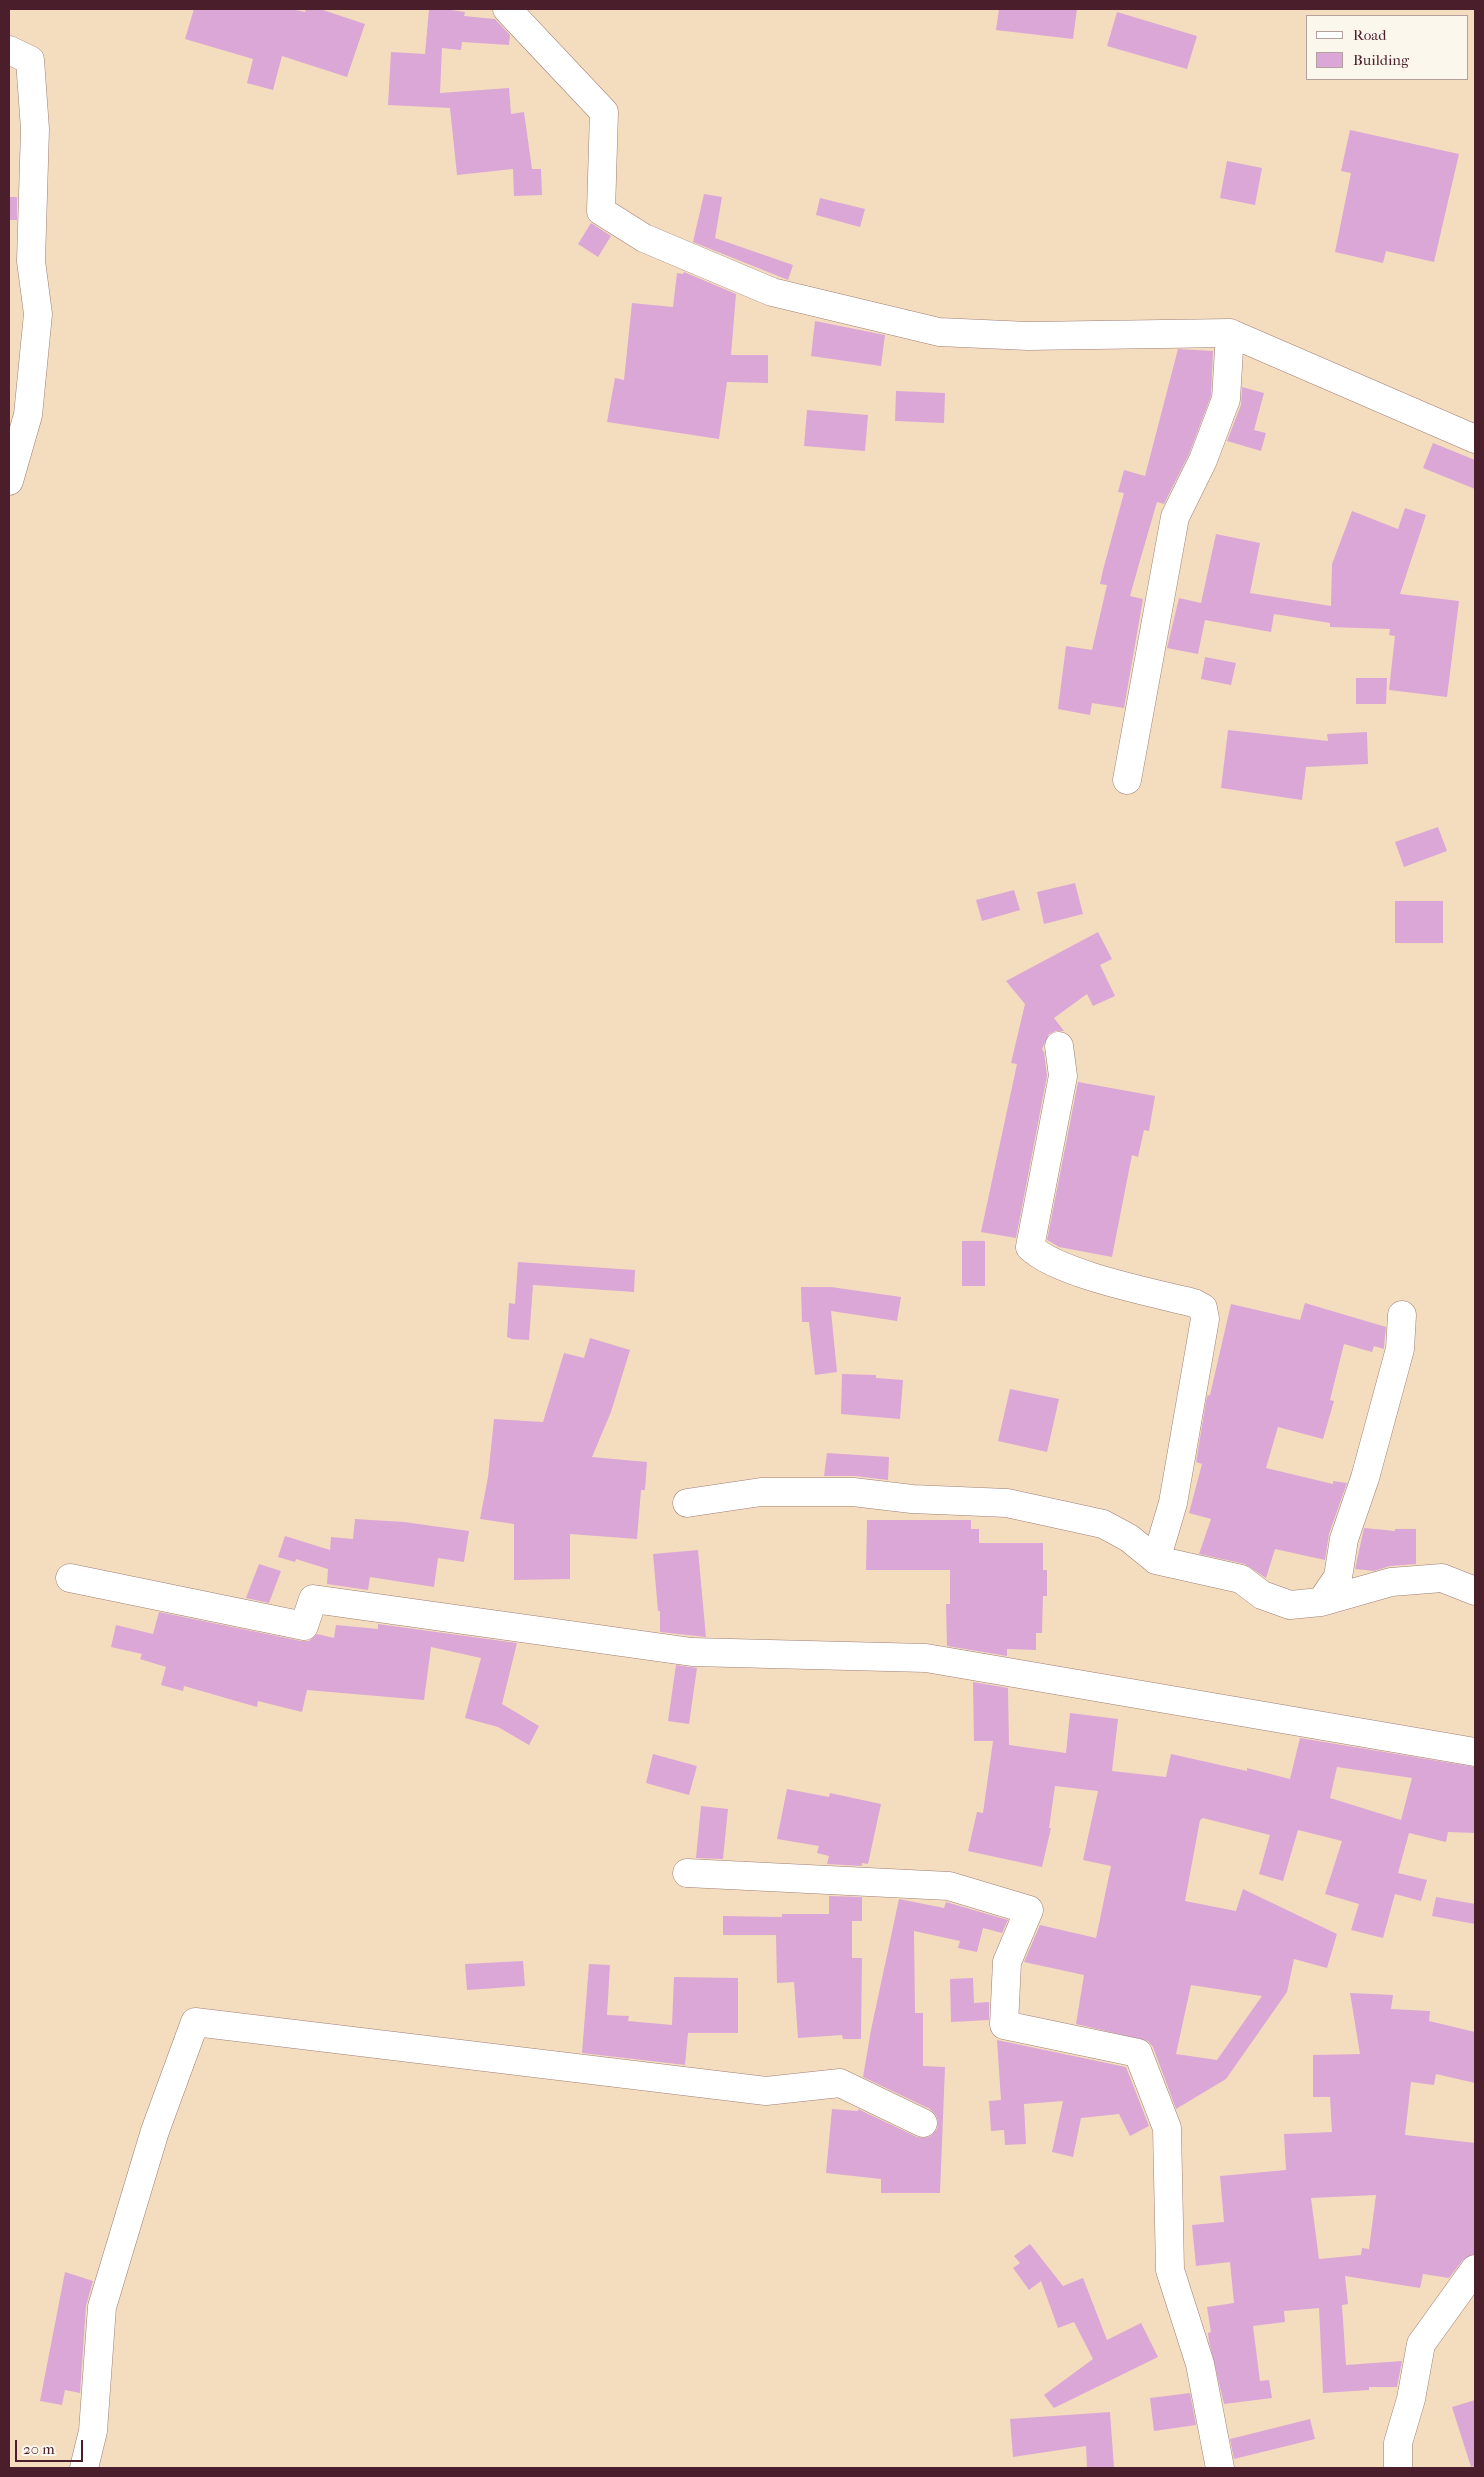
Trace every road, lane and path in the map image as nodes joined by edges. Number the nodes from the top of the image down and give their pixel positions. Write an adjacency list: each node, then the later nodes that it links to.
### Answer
1 (507, 9): 3 (street)
2 (9, 50): 5 (street)
3 (1230, 333): 4 (street); 6 (street)
4 (1475, 438)
5 (9, 481)
6 (1127, 780)
7 (1060, 1046): 10 (street)
8 (1402, 1315): 13 (street)
9 (688, 1503): 10 (street)
10 (1156, 1560): 13 (street)
11 (70, 1578): 14 (street)
12 (1475, 1591): 13 (street)
13 (1321, 1602)
14 (1475, 1752)
15 (687, 1873): 19 (street)
16 (923, 2123): 18 (street)
17 (1475, 2269): 20 (street)
18 (84, 2468)
19 (1220, 2468)
20 (1398, 2468)

